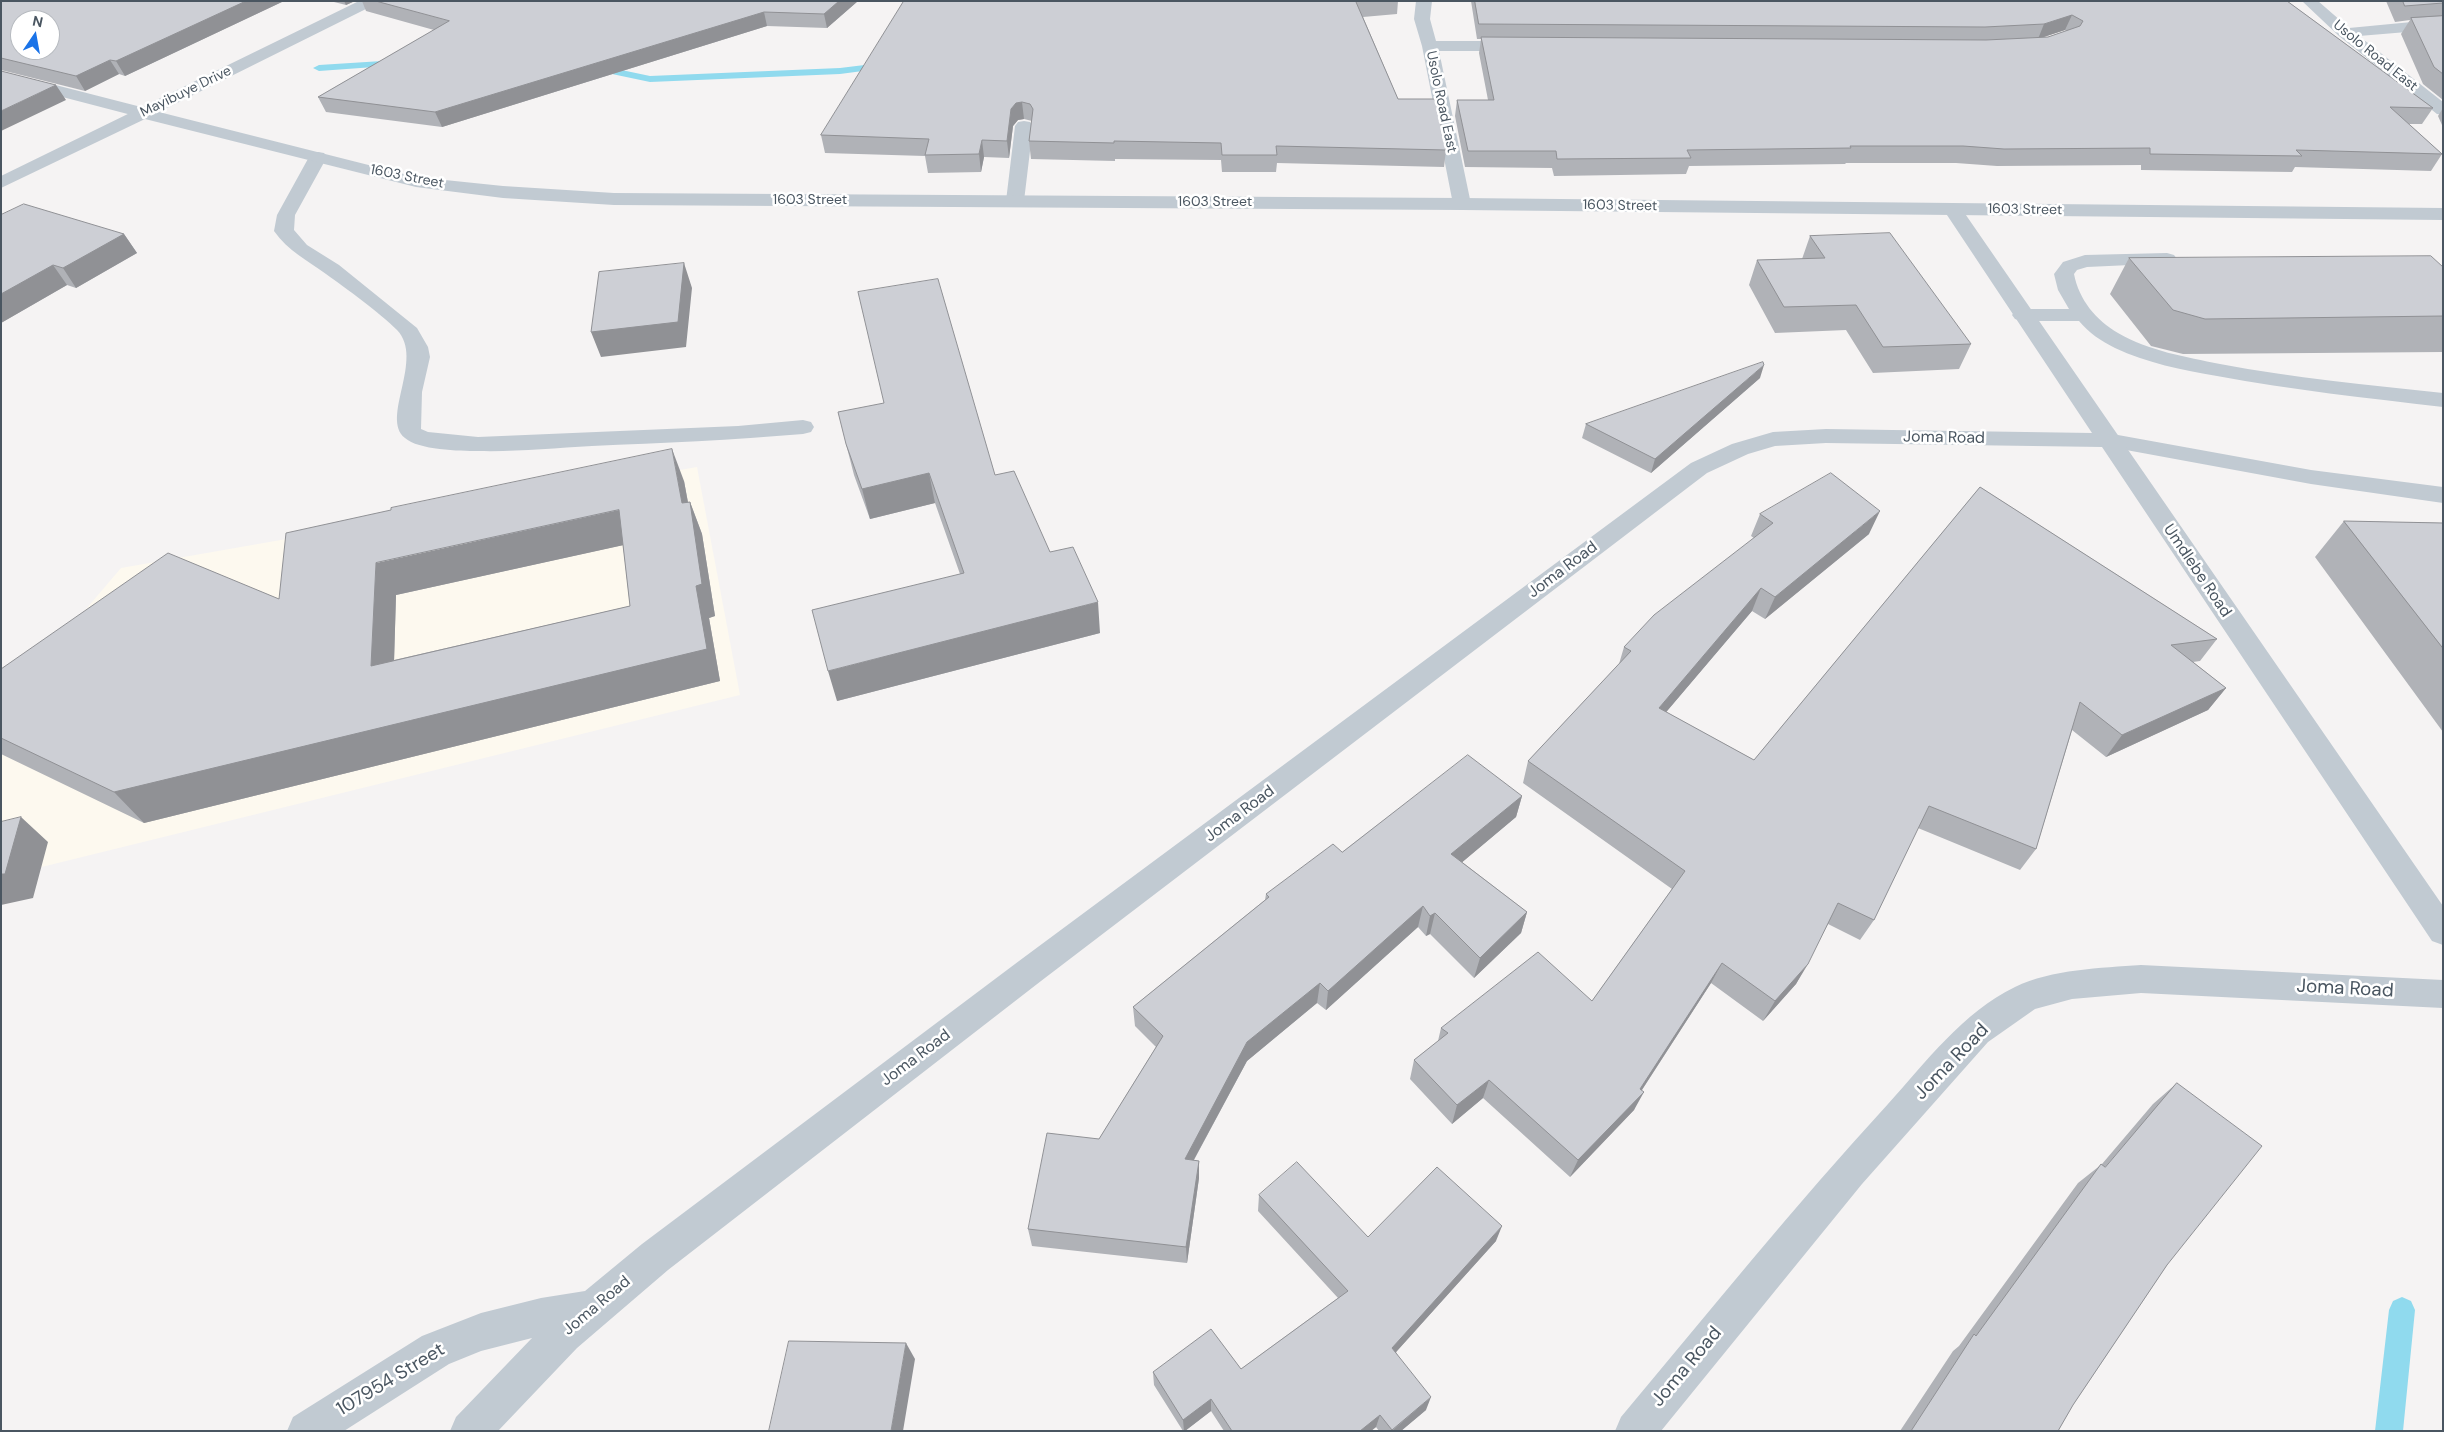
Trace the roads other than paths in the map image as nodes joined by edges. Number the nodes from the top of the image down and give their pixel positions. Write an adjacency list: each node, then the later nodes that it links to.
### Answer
1 (371, 1): 10 (street, Mayibuye Drive)
2 (1424, 1): 6 (street, Usolo Road East)
3 (2309, 1): 5 (street, Usolo Road East)
4 (2443, 24): 5 (street)
5 (2345, 33): 9 (street, Usolo Road East)
6 (1430, 46): 7 (street); 15 (street, Usolo Road East)
7 (1530, 46)
8 (1, 76): 10 (street, 1603 Street)
9 (2443, 110)
10 (143, 114): 12 (street, 1603 Street); 13 (street, Mayibuye Drive)
11 (1024, 126): 14 (street)
12 (318, 158): 14 (street, 1603 Street); 22 (street)
13 (1, 184)
14 (1015, 201): 15 (street, 1603 Street)
15 (1462, 204): 16 (street, 1603 Street)
16 (1952, 209): 17 (street, 1603 Street); 19 (street, Umdlebe Road)
17 (2443, 214)
18 (2190, 259): 20 (street)
19 (2022, 315): 20 (street); 23 (street, Umdlebe Road)
20 (2084, 315): 21 (street)
21 (2443, 400)
22 (804, 427)
23 (2107, 440): 24 (street, Joma Road); 25 (street, Umdlebe Road); 27 (street, Joma Road)
24 (2443, 495)
25 (2443, 932)
26 (2443, 994): 30 (street, Joma Road)
27 (594, 1308): 28 (street, 107954 Street); 29 (street, Joma Road)
28 (307, 1431)
29 (470, 1431)
30 (1635, 1431)

